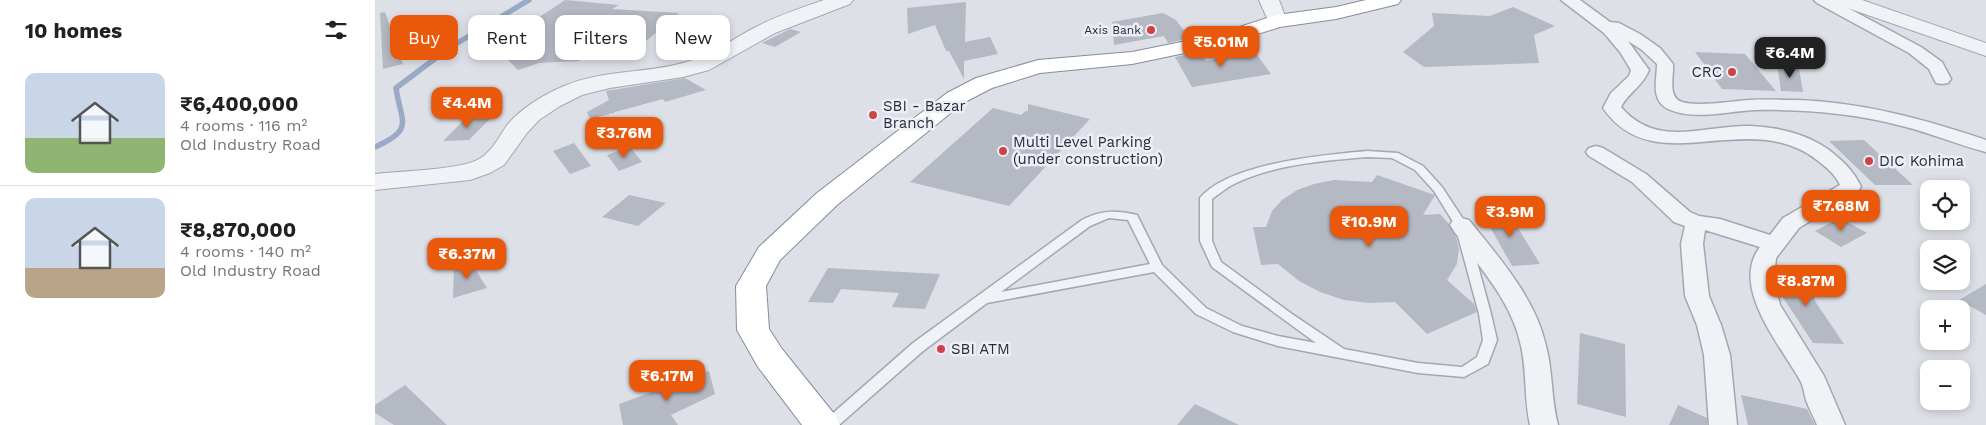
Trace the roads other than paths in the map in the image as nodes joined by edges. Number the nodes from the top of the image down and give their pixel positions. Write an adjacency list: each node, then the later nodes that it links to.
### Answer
1 (843, 0): 12 (street)
2 (1391, 0): 6 (highway)
3 (1569, 0): 7 (street)
4 (1822, 0): 9 (street)
5 (1843, 0): 8 (street)
6 (1273, 10): 19 (highway)
7 (1601, 20): 10 (street); 15 (street)
8 (1986, 50)
9 (1942, 79)
10 (1986, 146)
11 (1596, 152): 13 (street)
12 (375, 182)
13 (1696, 223): 15 (street); 22 (street)
14 (1461, 225): 18 (lane); 18 (lane); 21 (street)
15 (1774, 244): 23 (street)
16 (1157, 267): 17 (lane); 17 (lane); 18 (lane)
17 (985, 299): 20 (lane)
18 (1339, 352)
19 (822, 425)
20 (829, 425)
21 (1544, 425)
22 (1723, 425)
23 (1831, 425)

